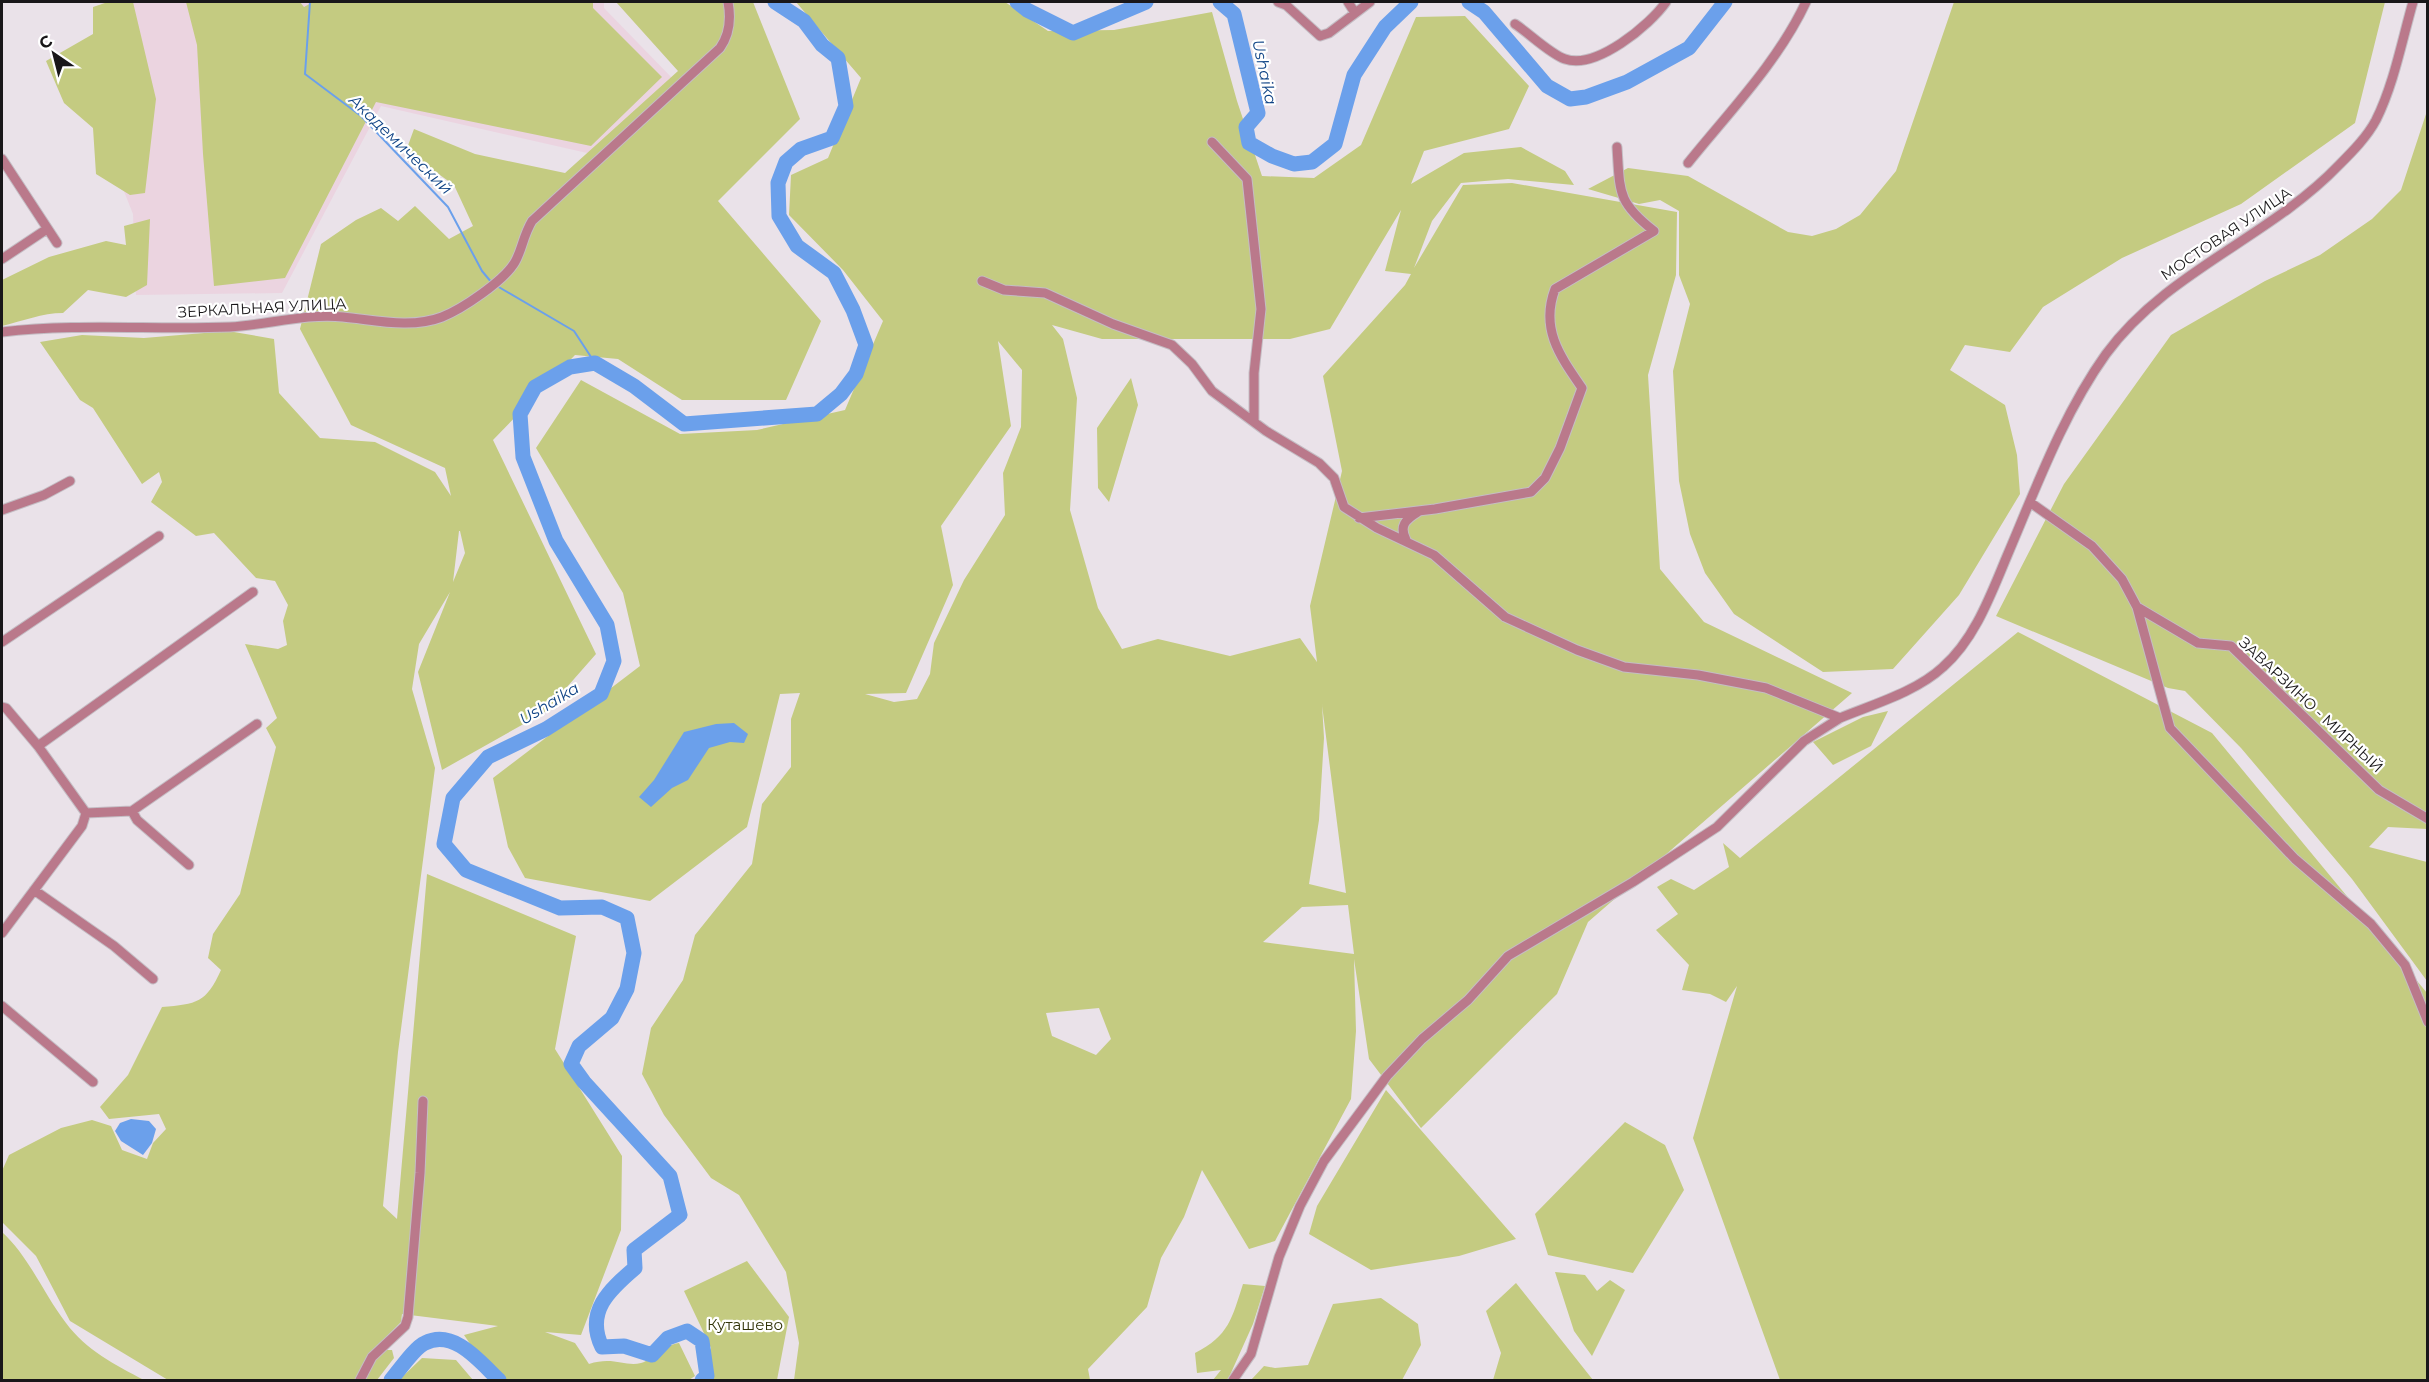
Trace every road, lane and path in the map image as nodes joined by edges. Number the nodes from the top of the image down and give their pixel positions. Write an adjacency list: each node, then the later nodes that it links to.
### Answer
1 (728, 2): 18 (street, ЗЕРКАЛЬНАЯ УЛИЦА)
2 (1278, 2): 8 (street)
3 (1348, 2): 8 (street)
4 (1370, 2): 8 (street)
5 (1666, 2): 9 (street)
6 (1806, 2): 13 (street)
7 (2413, 2): 21 (street, МОСТОВАЯ УЛИЦА)
8 (1355, 13)
9 (1515, 24)
10 (1212, 142): 19 (street)
11 (1617, 147): 23 (street)
12 (2, 159): 14 (street)
13 (1688, 163)
14 (47, 229): 15 (street); 16 (street)
15 (57, 243)
16 (2, 259)
17 (982, 281): 19 (street)
18 (2, 332)
19 (1254, 422): 24 (street)
20 (70, 481): 22 (street)
21 (2031, 503): 28 (street); 31 (street, МОСТОВАЯ УЛИЦА)
22 (2, 510)
23 (1420, 511): 24 (street); 26 (street)
24 (1359, 518): 26 (street)
25 (159, 536): 29 (street)
26 (1406, 540): 31 (street)
27 (253, 592): 33 (street)
28 (2138, 607): 36 (street, ЗАВАРЗИНО - МИРНЫЙ); 42 (street)
29 (2, 642)
30 (2, 707): 33 (street)
31 (1840, 718): 46 (street, МОСТОВАЯ УЛИЦА)
32 (257, 724): 34 (street)
33 (38, 746): 35 (street)
34 (132, 811): 35 (street); 37 (street)
35 (86, 813): 38 (street)
36 (2427, 819)
37 (189, 865)
38 (34, 890): 39 (street); 40 (street)
39 (2, 933)
40 (153, 979)
41 (2, 1006): 43 (street)
42 (2427, 1022)
43 (93, 1082)
44 (423, 1101): 45 (street)
45 (360, 1380)
46 (1233, 1380)

